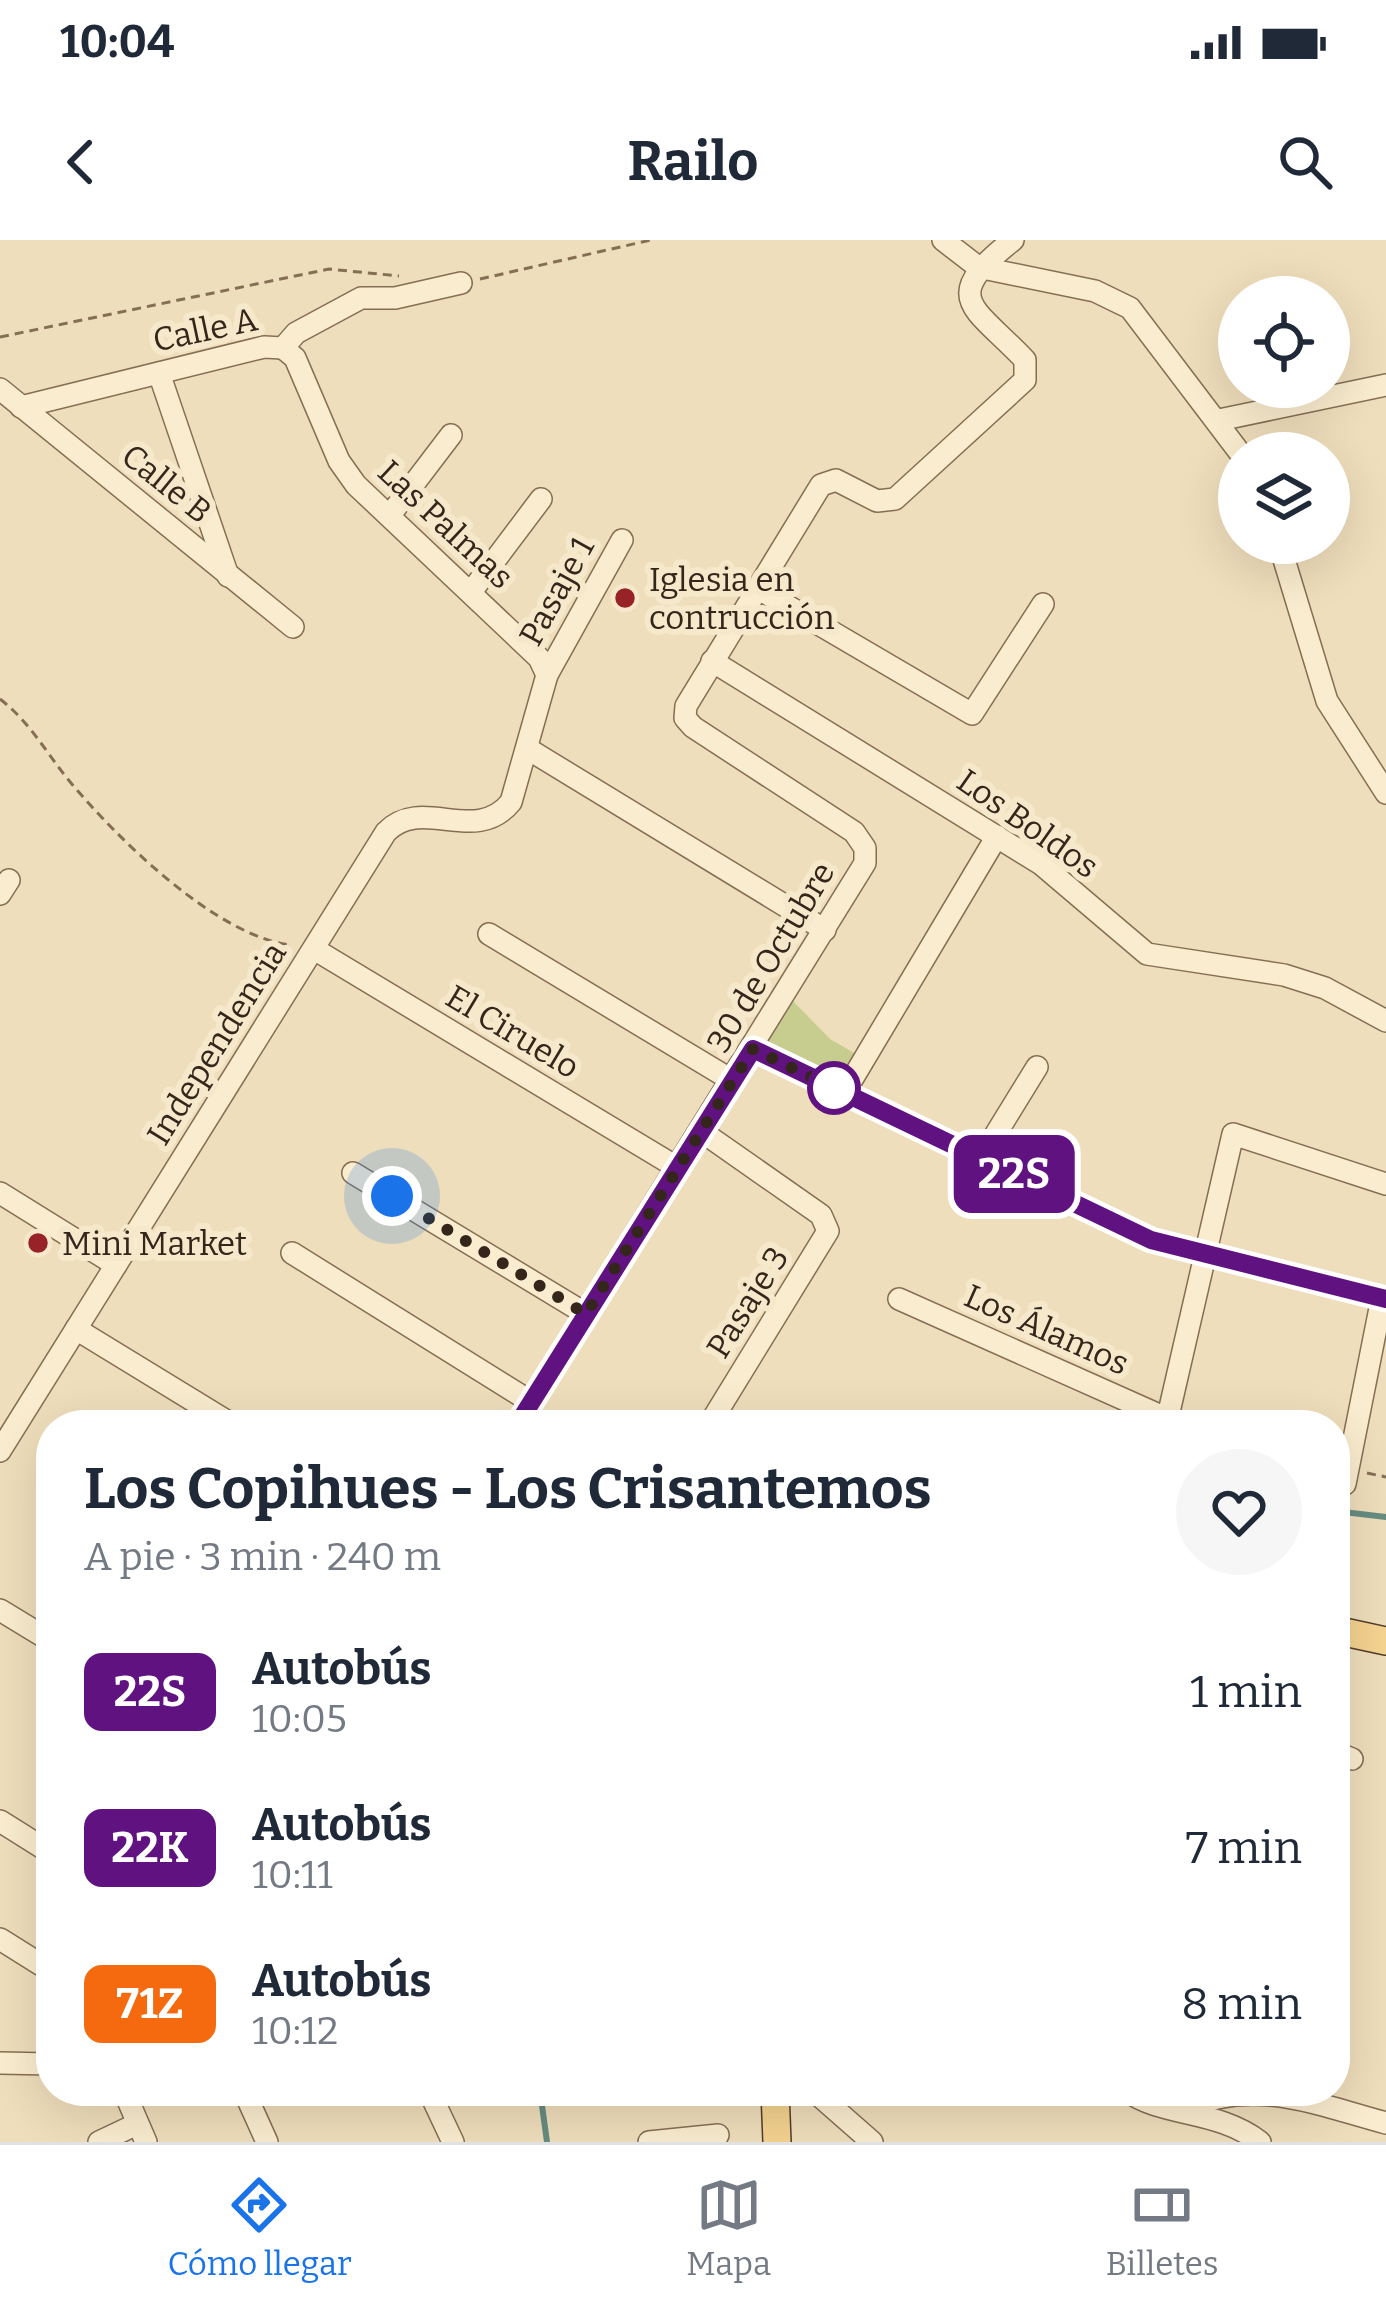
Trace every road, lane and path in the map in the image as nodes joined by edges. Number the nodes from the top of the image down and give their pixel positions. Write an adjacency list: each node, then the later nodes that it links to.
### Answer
1 (651, 240): 6 (path)
2 (943, 240): 4 (street)
3 (1013, 240): 4 (street)
4 (978, 267): 13 (street); 21 (street, 30 de Octubre)
5 (398, 275): 7 (path)
6 (461, 283): 8 (street, Calle A)
7 (0, 337)
8 (284, 348): 9 (street, Calle A); 17 (street, Las Palmas)
9 (159, 373): 12 (street, Calle A); 20 (street)
10 (1386, 385): 13 (street)
11 (0, 389): 12 (street, Calle B)
12 (21, 407): 20 (street, Calle B)
13 (1219, 420): 14 (street)
14 (1227, 432)
15 (451, 435): 17 (street)
16 (541, 499): 22 (street)
17 (390, 515): 22 (street, Las Palmas)
18 (622, 540): 26 (street, Pasaje 1)
19 (1285, 564): 29 (street)
20 (228, 576): 24 (street, Calle B)
21 (757, 588): 23 (street); 25 (street, 30 de Octubre)
22 (471, 592): 26 (street, Las Palmas)
23 (1043, 604)
24 (293, 627)
25 (712, 661): 30 (street, Los Boldos); 31 (street, 30 de Octubre)
26 (547, 675): 28 (street, Pasaje 1)
27 (0, 699): 33 (path)
28 (528, 749): 31 (street); 33 (street, Independencia)
29 (1386, 793)
30 (997, 836): 34 (street, Los Boldos); 38 (street)
31 (825, 930): 35 (street, 30 de Octubre)
32 (489, 934): 37 (street)
33 (314, 949): 41 (street, El Ciruelo); 47 (street, Independencia)
34 (1386, 1021)
35 (753, 1049): 37 (street, 30 de Octubre); 38 (street)
36 (1037, 1067): 40 (street)
37 (733, 1081): 39 (street, 30 de Octubre)
38 (844, 1093): 40 (street)
39 (701, 1132): 41 (street, 30 de Octubre); 55 (street, Pasaje 3)
40 (981, 1158): 46 (street)
41 (678, 1168): 50 (street, 30 de Octubre)
42 (353, 1173): 50 (street)
43 (1386, 1184): 46 (street)
44 (0, 1193): 47 (street)
45 (292, 1253): 52 (street)
46 (1202, 1256): 48 (street); 57 (street)
47 (116, 1265): 51 (street, Independencia)
48 (1384, 1298): 58 (street)
49 (898, 1299): 56 (street, Los Álamos)
50 (586, 1314): 52 (street, 30 de Octubre)
51 (76, 1329): 53 (street); 59 (street, Independencia)
52 (531, 1402): 54 (street, 30 de Octubre)
53 (208, 1410)
54 (526, 1410)
55 (718, 1410)
56 (1141, 1410)
57 (1170, 1410)
58 (1350, 1441)
59 (0, 1451)
60 (0, 1610): 61 (street)
61 (36, 1632)
62 (1350, 1634): 63 (main road)
63 (1386, 1642)
64 (0, 1821): 65 (street)
65 (36, 1843)
66 (0, 1940): 67 (street)
67 (36, 1962)
68 (0, 2063): 69 (street)
69 (36, 2064)
70 (251, 2106): 83 (street)
71 (436, 2106): 84 (street)
72 (776, 2106): 85 (main road)
73 (831, 2106): 86 (street)
74 (1168, 2106): 77 (street)
75 (1192, 2106): 77 (street)
76 (1321, 2106): 78 (street)
77 (1184, 2109): 87 (street)
78 (1386, 2123)
79 (141, 2133): 82 (street)
80 (718, 2135): 81 (street)
81 (661, 2141)
82 (99, 2142)
83 (267, 2142)
84 (453, 2142)
85 (777, 2142)
86 (872, 2142)
87 (1260, 2142)

